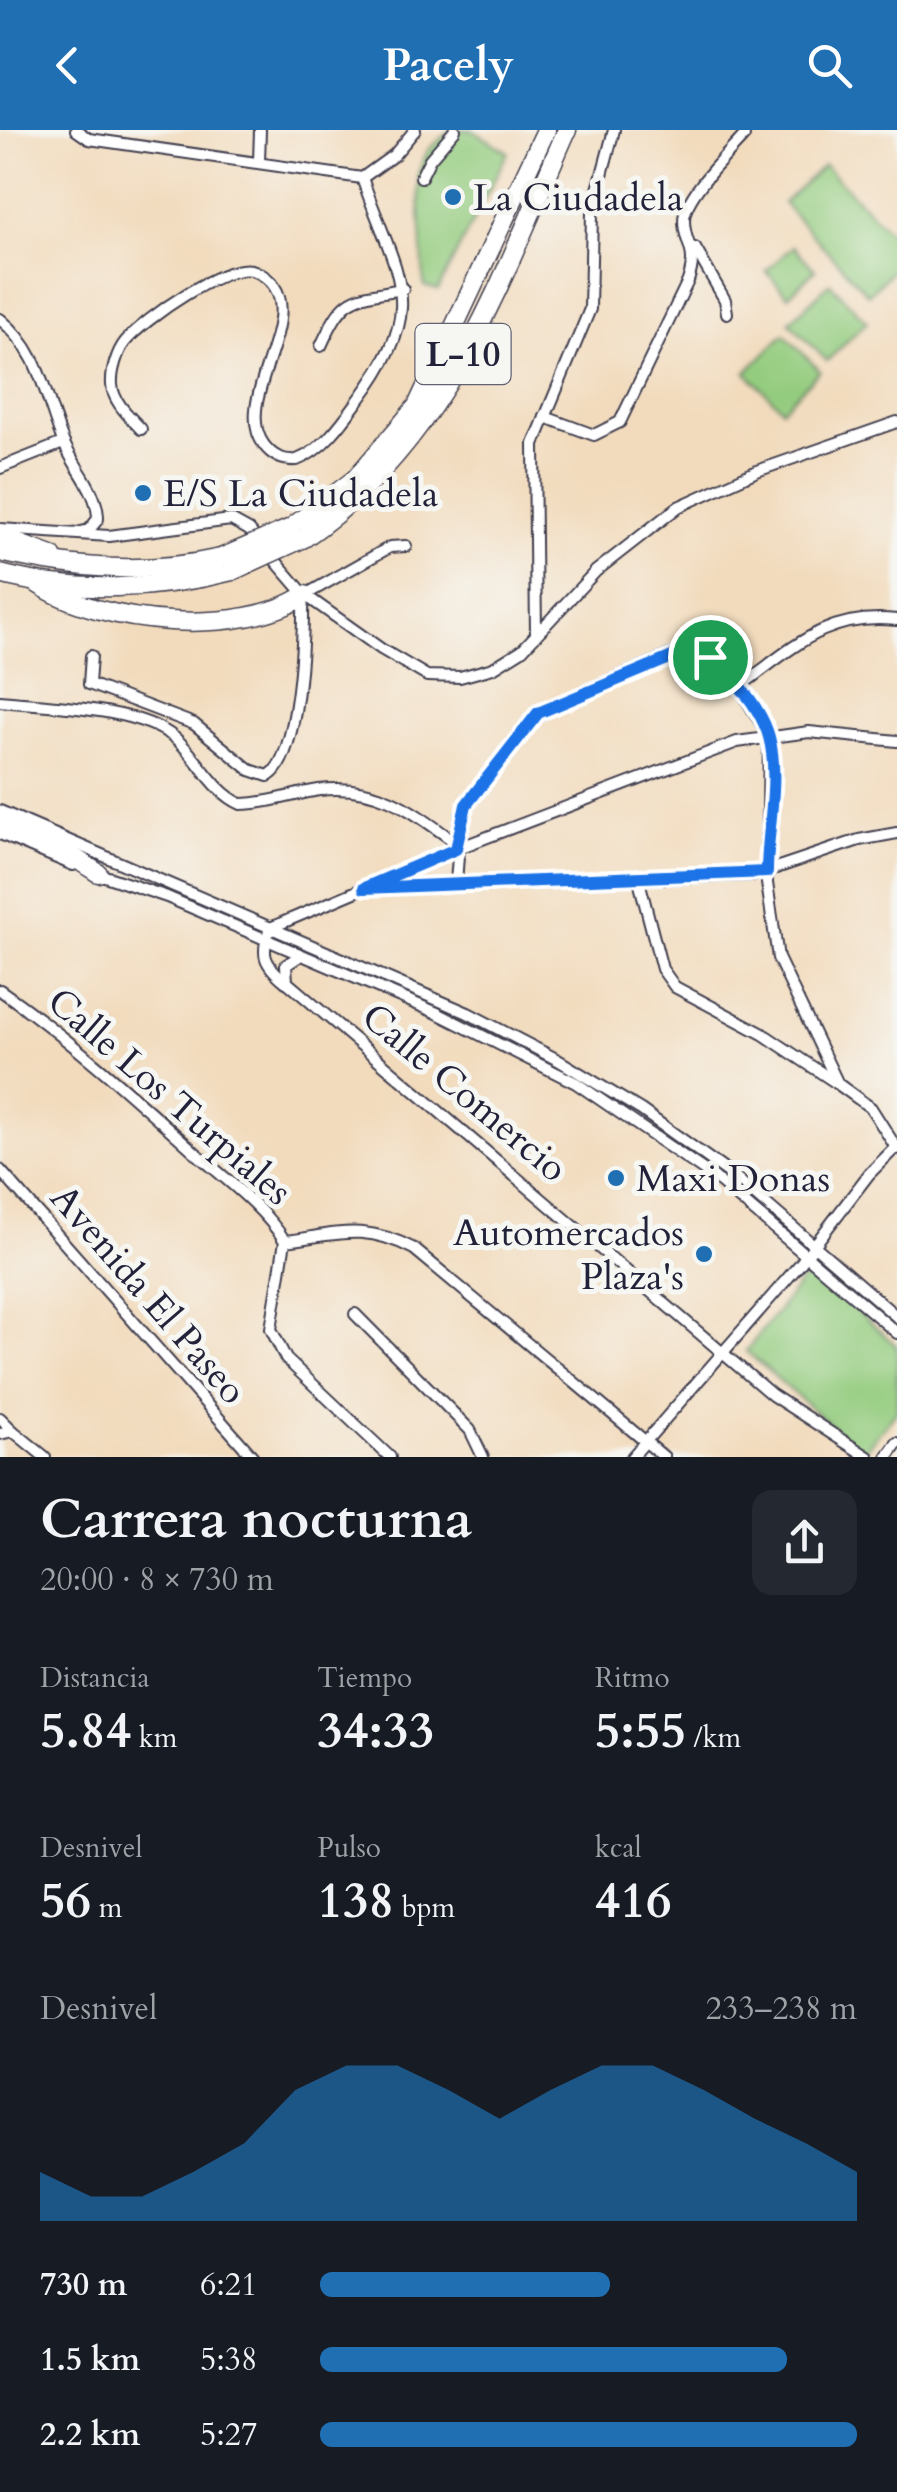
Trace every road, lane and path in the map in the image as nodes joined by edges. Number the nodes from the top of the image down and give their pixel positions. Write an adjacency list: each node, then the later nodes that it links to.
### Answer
1 (76, 130): 9 (street)
2 (260, 130): 9 (street)
3 (414, 130): 11 (street)
4 (456, 130): 10 (street)
5 (546, 130): 24 (highway, L-10)
6 (567, 130): 24 (highway, L-10)
7 (614, 130): 19 (street)
8 (744, 136): 12 (street)
9 (259, 161): 11 (street)
10 (421, 176)
11 (362, 178): 15 (street)
12 (692, 242): 13 (street); 14 (street)
13 (714, 280): 14 (street); 16 (street)
14 (688, 282): 19 (street)
15 (403, 290): 18 (street); 21 (street)
16 (727, 313)
17 (0, 318): 22 (street)
18 (321, 346)
19 (545, 417): 34 (street)
20 (897, 422): 34 (street)
21 (141, 429)
22 (64, 443): 23 (street); 25 (street)
23 (0, 468)
24 (297, 533): 26 (highway, L-10, bridge); 30 (highway, L-10, bridge)
25 (74, 534): 26 (street); 32 (street)
26 (2, 540)
27 (406, 546): 32 (street)
28 (0, 574): 31 (highway, L-10)
29 (0, 584): 31 (highway)
30 (157, 587): 31 (highway, L-10); 31 (highway)
31 (46, 589): 32 (highway)
32 (304, 596): 34 (street); 35 (street)
33 (897, 620): 36 (street)
34 (536, 636)
35 (91, 656)
36 (739, 687): 38 (street); 44 (street)
37 (0, 701): 44 (street)
38 (769, 736): 39 (street); 44 (street); 45 (street)
39 (897, 741)
40 (0, 811): 50 (street)
41 (0, 824): 46 (highway)
42 (897, 832): 45 (street)
43 (0, 834): 46 (street)
44 (455, 845): 48 (street); 49 (street)
45 (767, 872): 47 (street); 55 (street)
46 (98, 873): 51 (street)
47 (638, 877): 48 (street); 55 (street)
48 (456, 883): 49 (street)
49 (364, 888): 50 (street)
50 (270, 928): 51 (street); 59 (street)
51 (266, 940): 52 (street); 53 (street)
52 (301, 955): 53 (street); 59 (street)
53 (287, 982): 63 (street, Calle Comercio)
54 (0, 990): 58 (street, Calle Los Turpiales)
55 (838, 1084): 56 (street)
56 (897, 1148): 59 (street)
57 (0, 1170): 70 (street, Avenida El Paseo)
58 (285, 1241): 67 (street, Calle Los Turpiales); 71 (street)
59 (810, 1250): 61 (street); 62 (street); 63 (street)
60 (355, 1314): 72 (street)
61 (897, 1317)
62 (897, 1333)
63 (726, 1352): 67 (street); 75 (street, Calle Comercio)
64 (0, 1418): 65 (street)
65 (13, 1432): 66 (street); 69 (street)
66 (0, 1434)
67 (646, 1442): 73 (street); 74 (street, Calle Los Turpiales)
68 (897, 1443): 76 (street)
69 (45, 1457)
70 (253, 1457)
71 (390, 1457)
72 (483, 1457)
73 (632, 1457)
74 (664, 1457)
75 (868, 1457)
76 (887, 1457)

